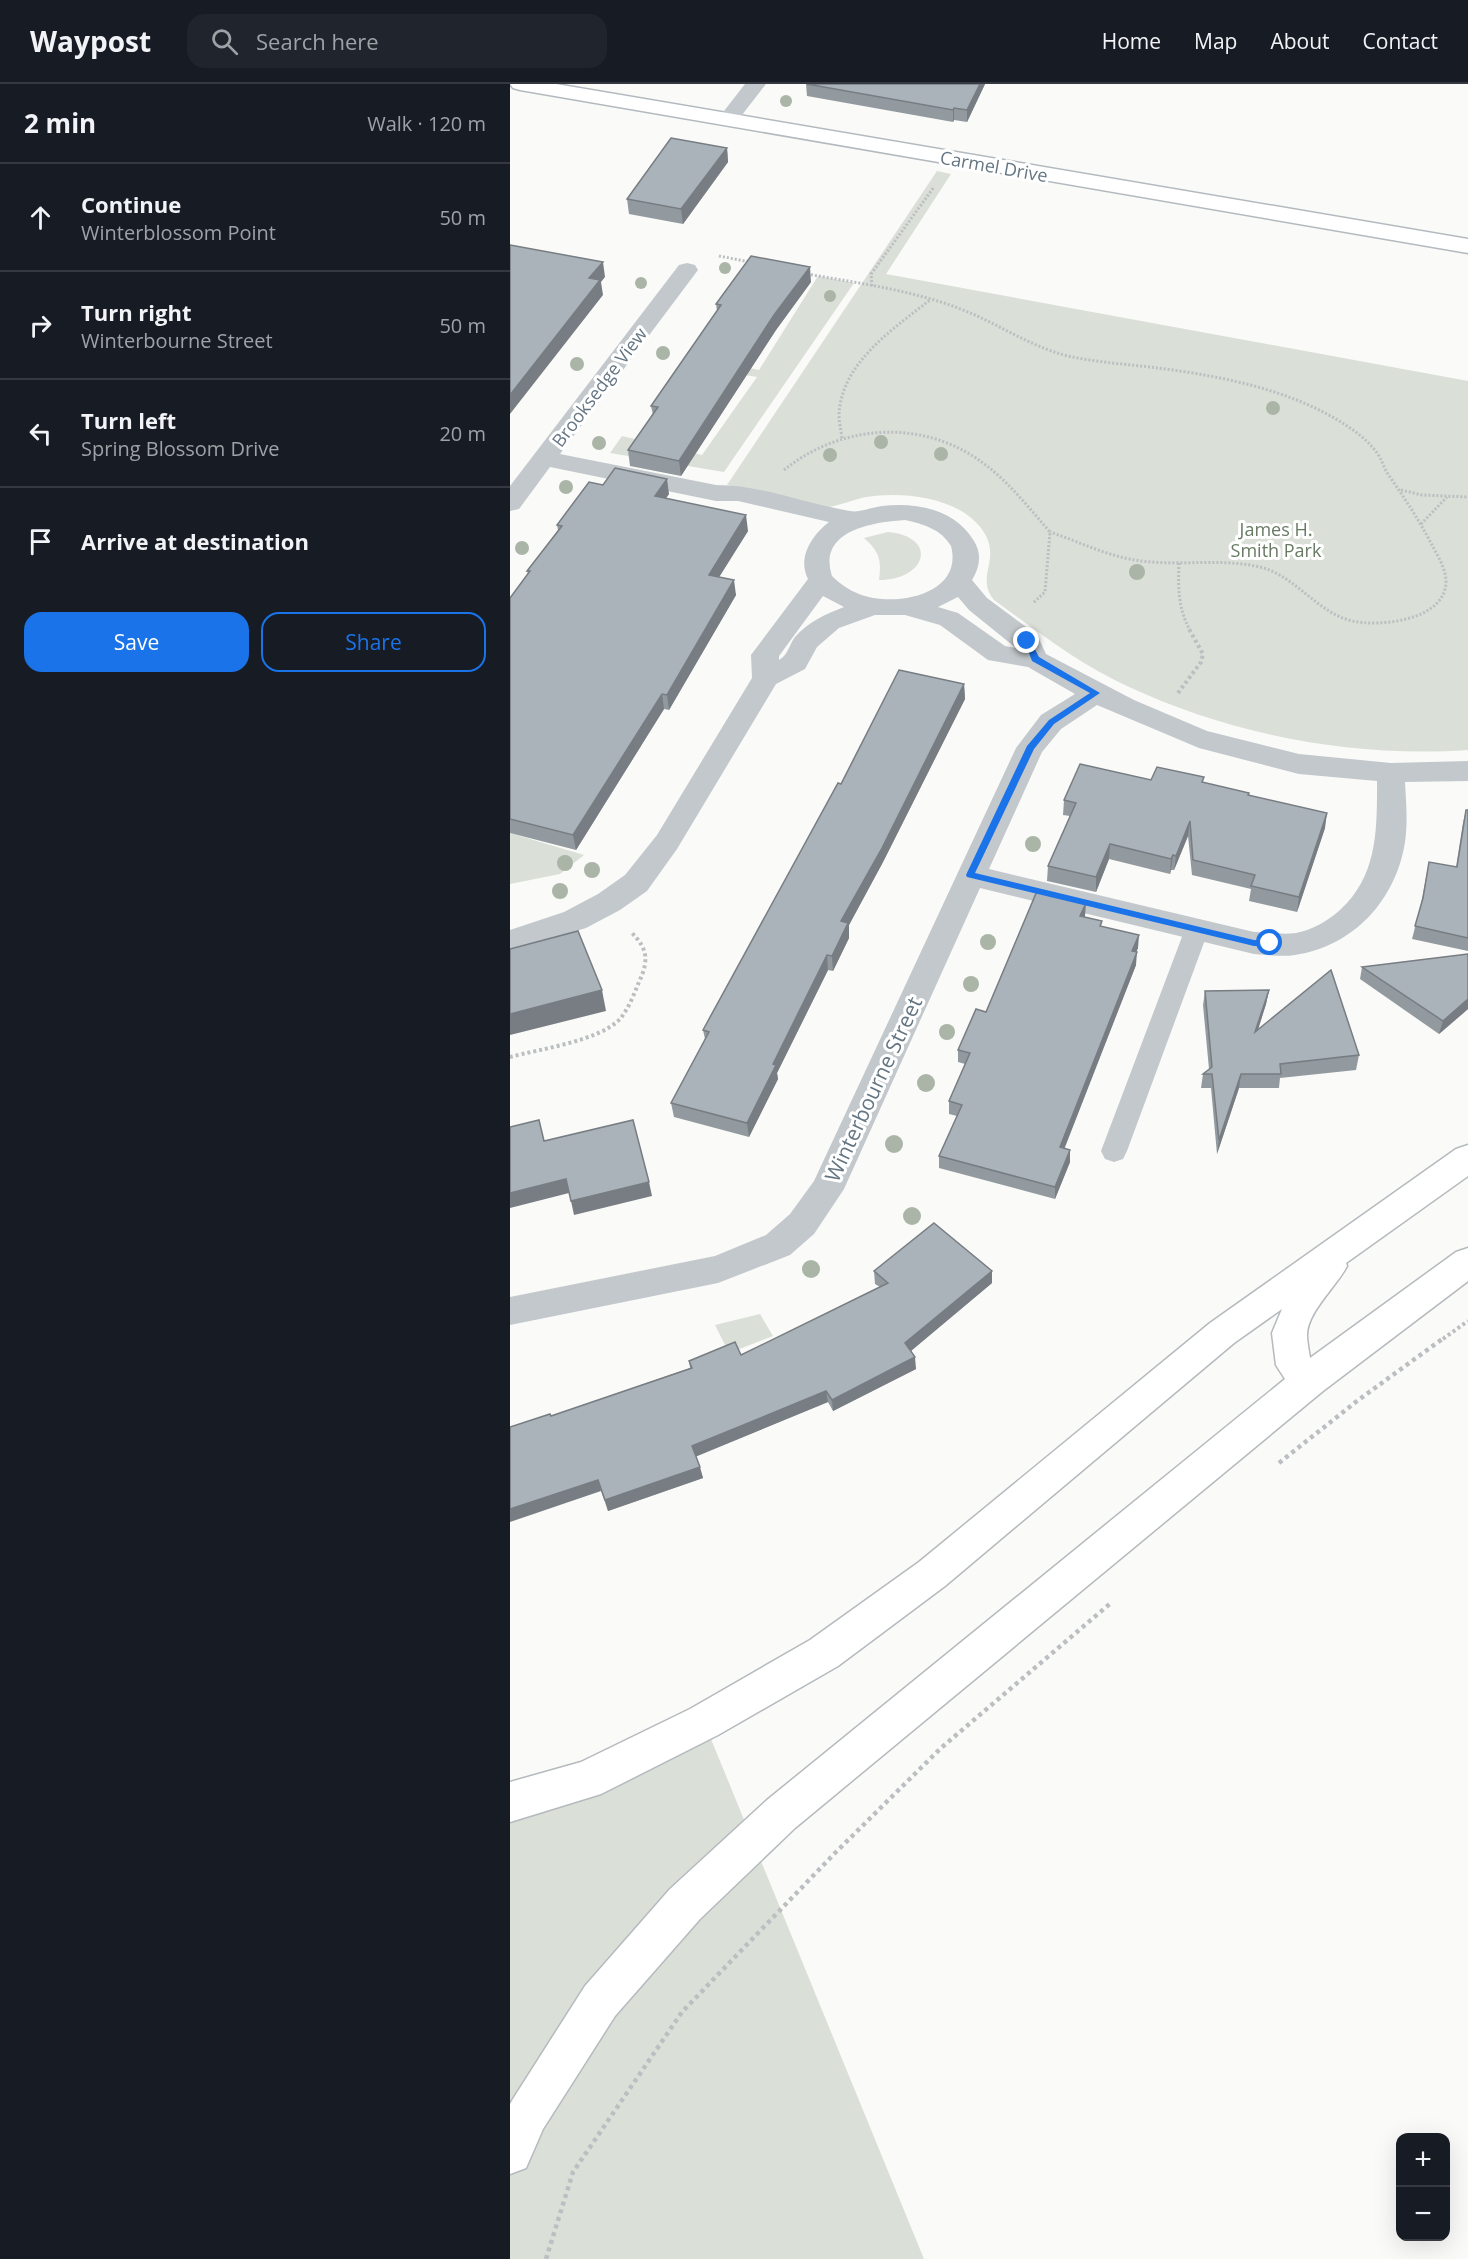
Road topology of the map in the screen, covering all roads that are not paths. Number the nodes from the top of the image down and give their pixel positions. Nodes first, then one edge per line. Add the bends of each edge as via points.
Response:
1 (520, 84) edge
2 (756, 84) edge
3 (728, 120) junction
4 (1468, 246) edge
5 (687, 270) dead end
6 (544, 458) junction
7 (716, 493) junction
8 (510, 503) edge
9 (855, 520) junction
10 (821, 542) junction
11 (821, 580) junction
12 (958, 581) junction
13 (871, 607) junction
14 (906, 608) junction
15 (1035, 659) junction
16 (766, 678) junction
17 (1096, 693) junction
18 (1468, 771) edge
19 (1391, 773) junction
20 (970, 875) junction
21 (1197, 929) junction
22 (510, 941) edge
23 (1114, 1151) dead end
24 (1468, 1158) edge
25 (1349, 1241) junction
26 (1468, 1262) edge
27 (510, 1311) edge
28 (1310, 1380) junction
29 (510, 1802) edge
30 (510, 2152) edge

1 - 3 main road, Carmel Drive
2 - 3 street
3 - 4 main road, Carmel Drive
5 - 6 street, Brooksedge View
6 - 7 street
6 - 8 street, Brooksedge View
7 - 9 street via 738,492
7 - 10 street via 776,517
9 - 10 street via 841,525
9 - 12 street via 871,514 905,512 932,518 957,533 967,549 966,572
10 - 11 street via 816,560
11 - 13 street via 841,597
11 - 16 street via 765,655
12 - 14 street via 937,598
12 - 15 street via 978,604 1027,641
13 - 14 street
13 - 16 street via 830,622 806,642 795,663
14 - 15 street via 949,619 998,654
15 - 17 street
16 - 22 street via 668,842 644,875 575,920
17 - 19 street via 1199,738 1299,764
17 - 20 street, Winterbourne Street via 1052,722 1030,748
18 - 19 street
19 - 21 street via 1390,842 1384,868 1373,893 1356,914 1325,936 1294,944 1254,943
20 - 21 street
20 - 27 street, Winterbourne Street via 827,1189 802,1224 778,1245 718,1269
21 - 23 lane
24 - 25 main road
25 - 28 main road via 1304,1299 1289,1333 1294,1365
25 - 29 main road via 1222,1333 942,1566 824,1653 704,1722 587,1780
26 - 28 main road
28 - 30 main road via 782,1814 685,1904 600,2001 528,2114

